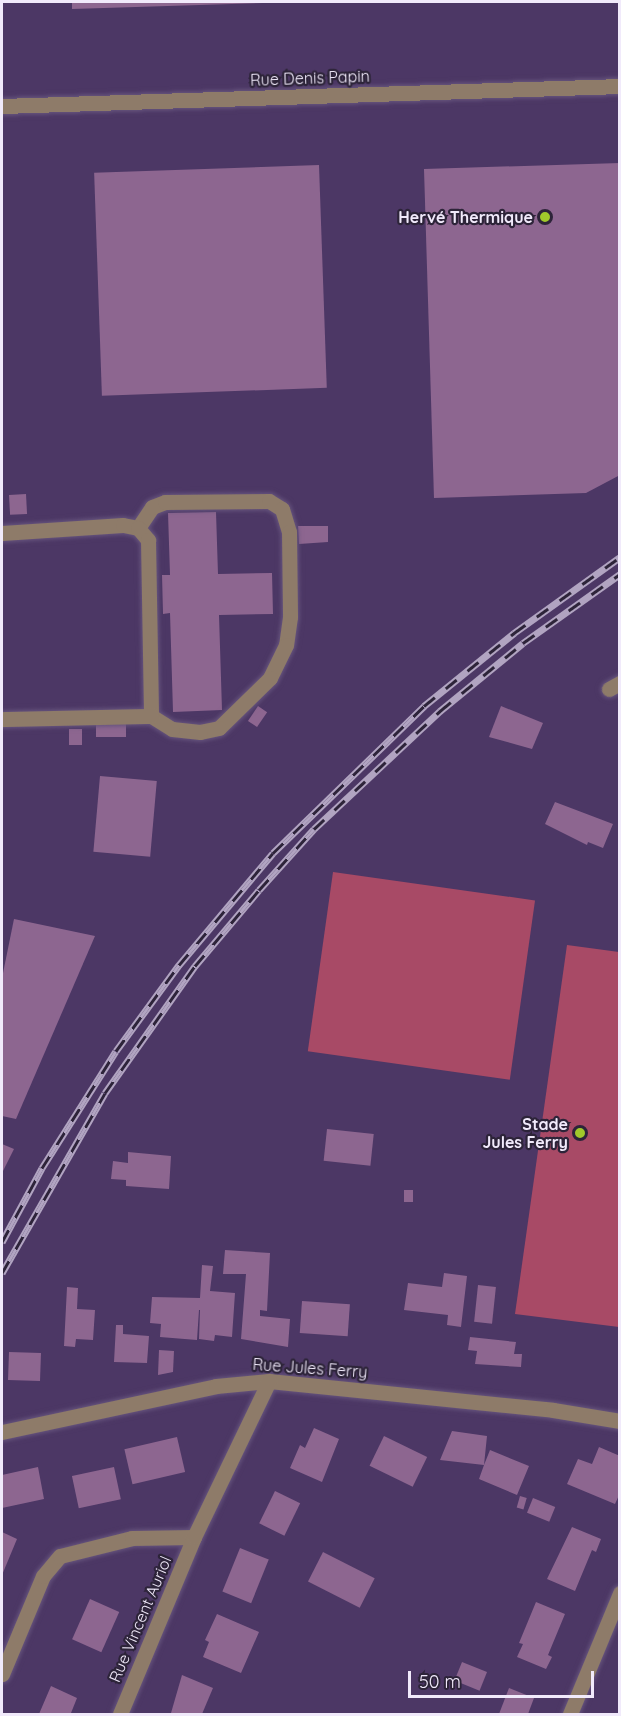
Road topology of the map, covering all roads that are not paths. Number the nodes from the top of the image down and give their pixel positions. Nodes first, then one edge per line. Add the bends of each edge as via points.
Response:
1 (620, 87) edge
2 (2, 106) edge
3 (138, 528) junction
4 (2, 533) edge
5 (151, 716) junction
6 (2, 719) edge
7 (269, 1381) junction
8 (620, 1420) edge
9 (2, 1432) edge
10 (194, 1537) junction
11 (620, 1593) edge
12 (2, 1674) edge
13 (120, 1714) edge
14 (570, 1714) edge

1 - 2 street, Rue Denis Papin
3 - 4 street via 123,525
3 - 5 street via 148,540 150,552
3 - 5 street via 152,507 165,502 268,501 282,509 289,532 290,616 286,645 270,678 219,728 200,732 172,729
5 - 6 street
7 - 8 street, Rue Jules Ferry
7 - 9 street, Rue Jules Ferry via 216,1386
7 - 10 street, Rue Vincent Auriol
10 - 12 street, Rue Vincent Auriol via 140,1537 60,1556 43,1576
10 - 13 street, Rue Vincent Auriol
11 - 14 street

